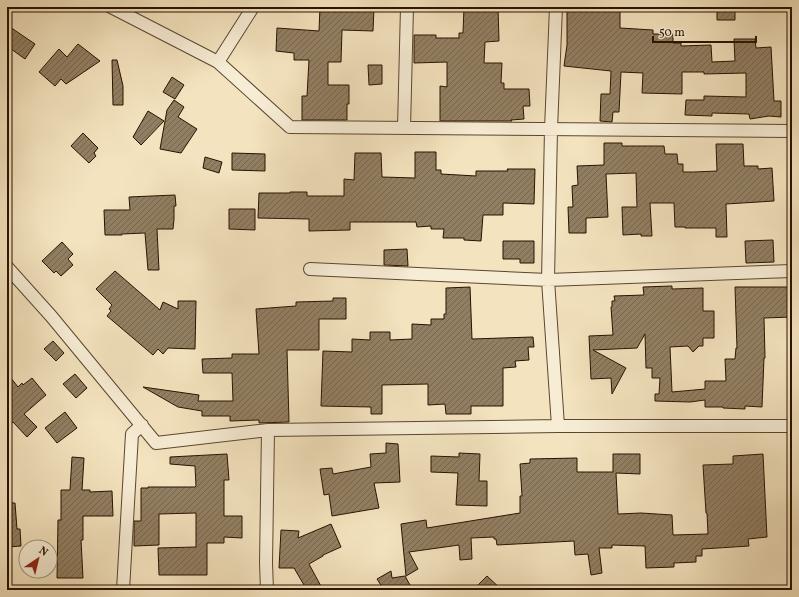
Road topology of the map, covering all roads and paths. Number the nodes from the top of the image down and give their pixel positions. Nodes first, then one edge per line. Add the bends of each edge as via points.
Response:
1 (111, 7) edge
2 (253, 7) edge
3 (407, 7) edge
4 (556, 7) edge
5 (218, 62) junction
6 (404, 128) junction
7 (552, 129) junction
8 (792, 131) edge
9 (7, 267) edge
10 (310, 269) dead end
11 (792, 271) edge
12 (548, 280) junction
13 (142, 425) junction
14 (558, 426) junction
15 (792, 426) edge
16 (268, 430) junction
17 (123, 590) edge
18 (267, 590) edge

1 - 5 street
2 - 5 street
3 - 6 street
4 - 7 street
5 - 6 street via 290,127
6 - 7 street
7 - 8 street
7 - 12 street
9 - 13 street
10 - 12 street
11 - 12 street
12 - 14 street
13 - 16 street via 156,443
13 - 17 street via 132,434
14 - 15 street
14 - 16 street
16 - 18 street

